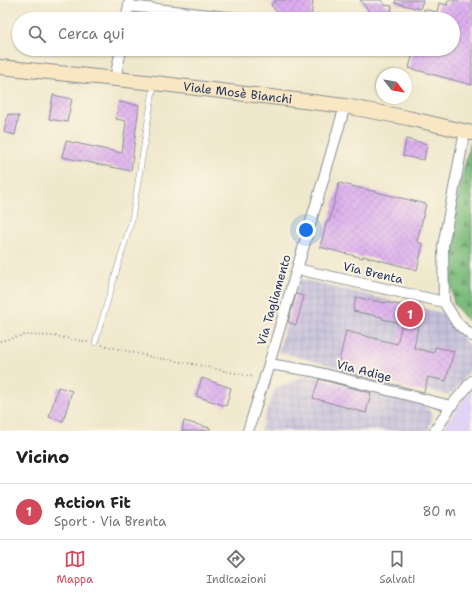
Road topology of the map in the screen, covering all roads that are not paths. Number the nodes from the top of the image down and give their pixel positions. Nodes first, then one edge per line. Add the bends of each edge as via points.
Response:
1 (129, 3) edge
2 (194, 12) edge
3 (120, 56) edge
4 (0, 67) edge
5 (115, 79) junction
6 (154, 83) junction
7 (345, 106) junction
8 (468, 132) edge
9 (296, 269) junction
10 (444, 302) junction
11 (472, 336) edge
12 (95, 343) road end
13 (269, 364) junction
14 (472, 381) edge
15 (450, 406) junction
16 (248, 431) edge
17 (435, 431) edge

1 - 2 street
3 - 5 street
4 - 5 main road, Viale Mosè Bianchi
5 - 6 main road, Viale Mosè Bianchi
6 - 7 main road, Viale Mosè Bianchi
6 - 12 lane via 132,219
7 - 8 main road, Viale Mosè Bianchi
7 - 9 street, Via Tagliamento
8 - 10 street via 443,246
9 - 10 street, Via Brenta
9 - 13 street, Via Tagliamento
10 - 11 street via 458,323
13 - 15 street, Via Adige via 312,371
13 - 16 street, Via Tagliamento
14 - 15 street
15 - 17 street

